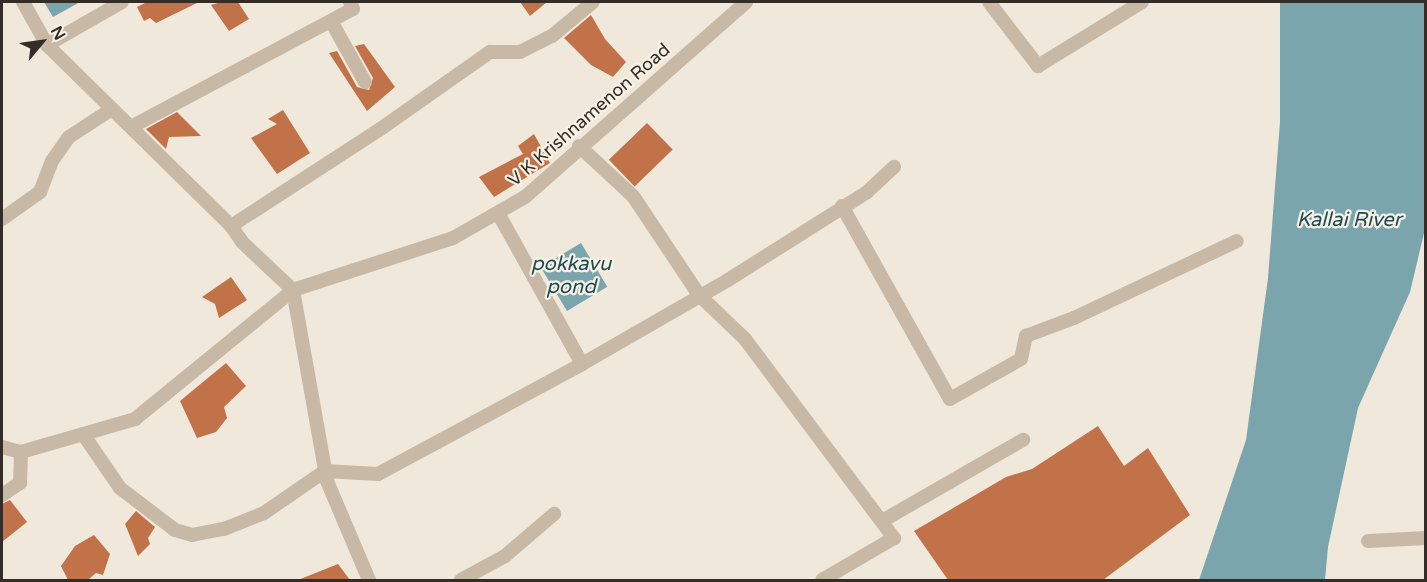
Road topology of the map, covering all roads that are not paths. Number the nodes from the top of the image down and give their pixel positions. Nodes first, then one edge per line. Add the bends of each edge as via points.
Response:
1 (22, 2) edge
2 (122, 2) edge
3 (350, 2) edge
4 (592, 2) edge
5 (746, 2) edge
6 (989, 2) edge
7 (1142, 2) edge
8 (331, 21) junction
9 (46, 45) junction
10 (365, 82) dead end
11 (112, 109) junction
12 (131, 127) junction
13 (579, 147) junction
14 (894, 167) dead end
15 (842, 206) junction
16 (498, 213) junction
17 (2, 219) edge
18 (231, 226) junction
19 (1237, 241) dead end
20 (293, 290) junction
21 (699, 295) junction
22 (582, 364) junction
23 (83, 434) junction
24 (1023, 440) dead end
25 (2, 447) edge
26 (21, 452) junction
27 (325, 471) junction
28 (2, 495) edge
29 (555, 514) dead end
30 (882, 521) junction
31 (1425, 538) edge
32 (1368, 541) dead end
33 (369, 580) edge
34 (461, 580) edge
35 (822, 580) edge

1 - 9 street
2 - 9 street
3 - 8 street via 353,9
4 - 18 street via 552,36 520,52 490,52
5 - 13 street, V K Krishnamenon Road
6 - 7 street via 1038,66
8 - 10 street
8 - 12 street
9 - 11 street
11 - 12 street
11 - 17 street via 69,138 52,161 40,192
12 - 18 street
13 - 16 street, V K Krishnamenon Road via 525,197
13 - 21 street via 633,196
14 - 15 street via 867,192
15 - 19 street via 950,399 1022,359 1026,336 1074,318
15 - 21 street
16 - 20 street, V K Krishnamenon Road via 453,238
16 - 22 street
18 - 20 street via 242,242
20 - 23 street, V K Krishnamenon Road via 135,419
20 - 27 street
21 - 22 street
21 - 30 street via 745,339
22 - 27 street via 378,474
23 - 26 street, V K Krishnamenon Road
23 - 27 street via 120,488 176,530 192,535 224,529 264,513
24 - 30 street
25 - 26 street
26 - 28 street via 21,483
27 - 33 street
29 - 34 street via 505,556
30 - 35 street via 894,538
31 - 32 street

